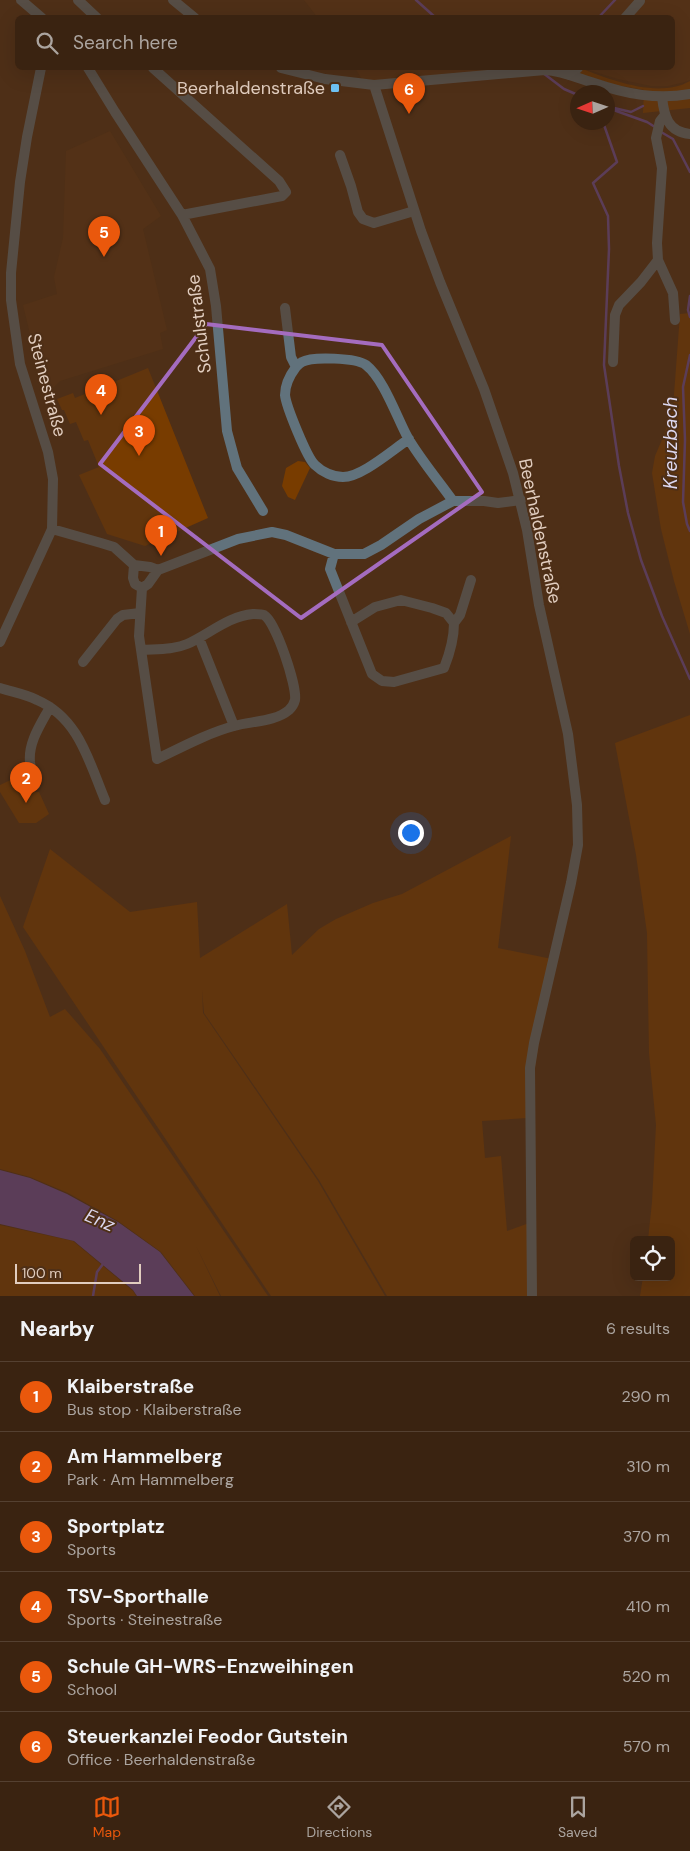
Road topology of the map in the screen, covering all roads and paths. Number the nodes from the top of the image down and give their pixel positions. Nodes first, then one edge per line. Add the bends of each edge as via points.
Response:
1 (21, 0) edge
2 (78, 0) edge
3 (173, 0) edge
4 (640, 1) edge
5 (38, 15) edge
6 (94, 15) edge
7 (191, 15) edge
8 (628, 15) edge
9 (41, 70) edge
10 (89, 70) edge
11 (155, 70) edge
12 (289, 70) edge
13 (574, 71) edge
14 (374, 85) junction
15 (690, 94) edge
16 (662, 97) junction
17 (662, 119) junction
18 (690, 134) edge
19 (340, 155) dead end
20 (414, 211) junction
21 (182, 215) junction
22 (658, 260) junction
23 (285, 308) dead end
24 (675, 320) dead end
25 (613, 362) dead end
26 (296, 367) junction
27 (408, 439) junction
28 (520, 500) junction
29 (453, 501) junction
30 (263, 512) dead end
31 (52, 529) junction
32 (334, 554) junction
33 (134, 565) junction
34 (158, 570) junction
35 (471, 580) dead end
36 (142, 588) junction
37 (140, 612) junction
38 (351, 622) junction
39 (454, 623) junction
40 (199, 638) junction
41 (0, 642) edge
42 (142, 650) junction
43 (83, 662) dead end
44 (0, 688) edge
45 (50, 707) junction
46 (234, 726) junction
47 (35, 785) dead end
48 (105, 800) dead end
49 (532, 1296) edge

1 - 5 street
2 - 6 street
3 - 7 street
4 - 8 street
9 - 31 street, Steinestraße via 20,182 11,300 20,364 48,452 53,479
10 - 21 street, Schulstraße
11 - 21 street via 279,181 286,192 282,196
12 - 14 street via 325,79
13 - 14 street via 530,70
13 - 16 street via 626,93
14 - 20 street, Beerhaldenstraße
15 - 16 street
16 - 17 street
17 - 18 street via 679,132
17 - 22 street via 656,138 662,168
19 - 20 street via 363,219 374,223
20 - 28 street, Beerhaldenstraße via 484,389
21 - 30 street, Schulstraße via 210,269 214,285 227,432 236,468
22 - 24 street via 673,293
22 - 25 street via 619,305
23 - 26 street via 291,357
26 - 27 street via 311,359 347,359 368,366
26 - 27 street via 290,374 285,395 315,466 328,474 352,475
27 - 29 street
28 - 29 street via 498,504
28 - 49 street, Beerhaldenstraße via 539,605 562,703 578,820 576,859 530,1068
29 - 32 street via 364,554
31 - 33 street via 114,548
31 - 41 street, Steinestraße
32 - 34 street via 272,532 238,539
32 - 38 street via 330,569
33 - 34 street
33 - 36 street via 135,584
34 - 36 street
35 - 39 street via 460,615
36 - 37 street
37 - 42 street
37 - 43 street via 117,619
38 - 39 street via 375,607 400,600 446,613
38 - 39 street via 372,674 394,682 444,668 451,651
40 - 42 street via 174,648
40 - 46 street
40 - 46 street via 230,621 252,614 264,615 276,634 292,675 295,700 292,707 270,718
42 - 46 street via 157,759
44 - 45 street
45 - 47 street via 31,750
45 - 48 street via 75,730

